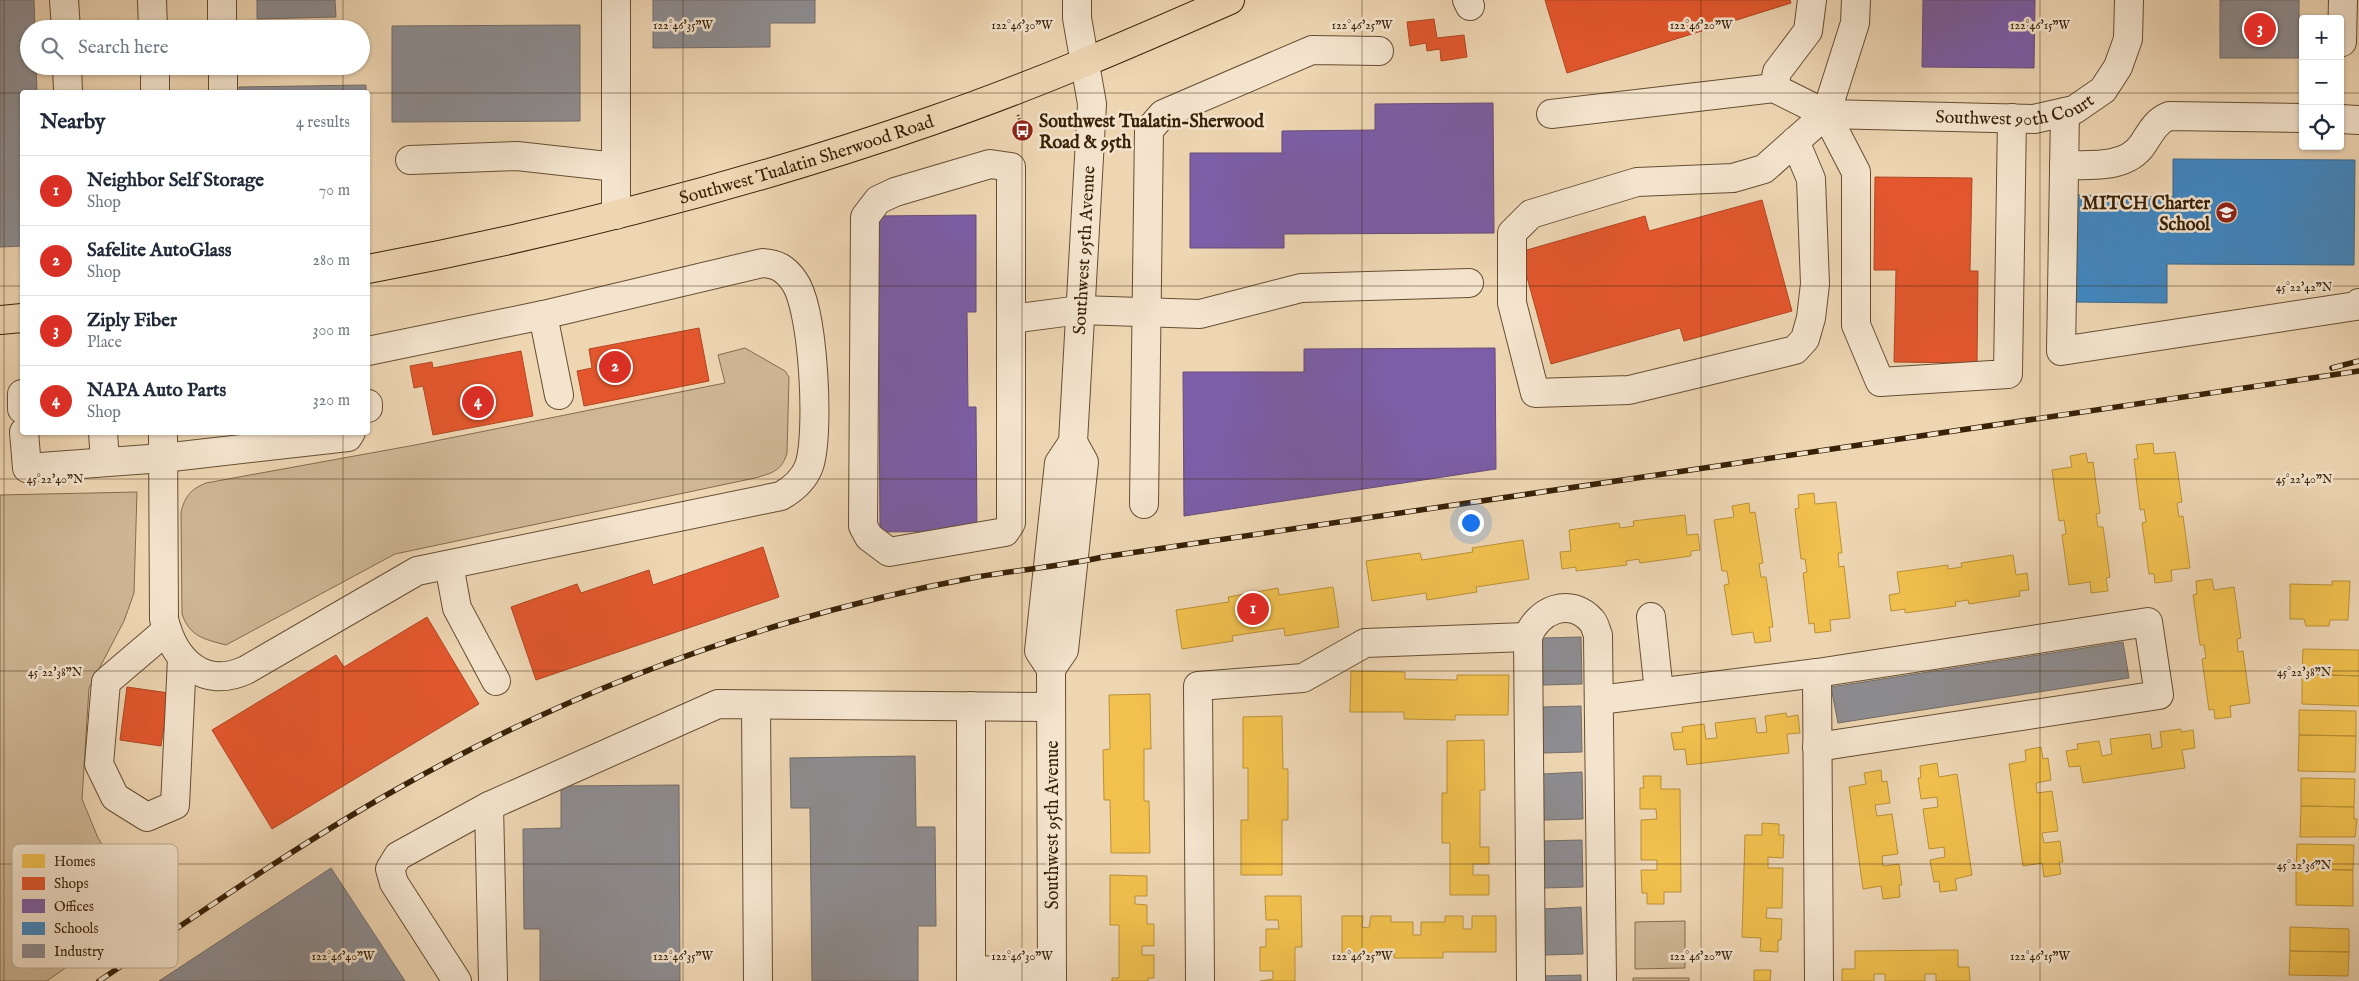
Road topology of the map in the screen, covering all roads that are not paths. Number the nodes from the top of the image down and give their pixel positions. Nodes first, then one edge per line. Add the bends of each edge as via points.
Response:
1 (64, 0) edge
2 (152, 0) edge
3 (222, 0) edge
4 (616, 0) edge
5 (1076, 0) edge
6 (1230, 0) edge
7 (1812, 0) edge
8 (1856, 0) edge
9 (2128, 0) edge
10 (2343, 0) edge
11 (2343, 15) edge
12 (65, 20) edge
13 (153, 20) edge
14 (222, 20) edge
15 (1379, 52) dead end
16 (1086, 62) junction
17 (67, 75) edge
18 (155, 75) edge
19 (222, 75) edge
20 (1774, 88) junction
21 (68, 90) edge
22 (156, 90) edge
23 (223, 90) edge
24 (2065, 112) junction
25 (1551, 114) dead end
26 (1826, 114) junction
27 (2012, 118) junction
28 (2299, 118) edge
29 (2344, 119) edge
30 (2359, 120) edge
31 (1795, 141) junction
32 (410, 160) dead end
33 (2064, 164) junction
34 (616, 167) junction
35 (616, 215) junction
36 (370, 269) edge
37 (1469, 283) dead end
38 (2359, 303) edge
39 (1080, 310) junction
40 (1148, 312) junction
41 (543, 315) junction
42 (20, 318) edge
43 (1012, 319) junction
44 (0, 320) edge
45 (370, 351) edge
46 (559, 395) dead end
47 (24, 435) edge
48 (103, 435) edge
49 (349, 435) edge
50 (230, 441) edge
51 (163, 445) edge
52 (106, 462) junction
53 (1144, 504) dead end
54 (449, 565) junction
55 (1651, 618) dead end
56 (167, 630) junction
57 (1528, 637) junction
58 (182, 659) junction
59 (1817, 673) junction
60 (496, 681) dead end
61 (1660, 692) junction
62 (1599, 700) junction
63 (756, 705) junction
64 (971, 706) junction
65 (1051, 707) junction
66 (1817, 747) junction
67 (490, 806) junction
68 (971, 976) edge
69 (1052, 977) edge
70 (457, 981) edge
71 (493, 981) edge
72 (758, 981) edge
73 (1200, 981) edge
74 (1531, 981) edge
75 (1602, 981) edge
76 (1819, 981) edge

1 - 12 street
2 - 13 street
3 - 14 street
4 - 34 street
5 - 16 street, Southwest 95th Avenue
6 - 16 highway, Southwest Tualatin Sherwood Road
7 - 20 street via 1808,31 1777,72
8 - 26 street via 1855,23
9 - 24 street, Southwest 90th Court via 2128,39 2118,67 2103,90 2074,110
10 - 11 street
15 - 40 street via 1312,50 1163,114 1149,130
16 - 35 highway, Southwest Tualatin Sherwood Road via 886,136 718,188
16 - 39 street, Southwest 95th Avenue via 1092,104
17 - 21 street
18 - 22 street
19 - 23 street
20 - 25 street
20 - 26 street
24 - 27 street, Southwest 90th Court via 2034,119
24 - 33 street
26 - 27 street, Southwest 90th Court
26 - 27 street via 1856,172 1856,325 1880,382 2008,374
26 - 31 street
28 - 33 street via 2169,116 2160,119 2142,146 2121,161
29 - 30 street
31 - 31 street via 1764,169 1732,178 1637,182 1531,214 1512,233 1512,303 1535,393 1629,390 1795,350 1805,339 1815,284 1811,179
32 - 34 street via 517,156
33 - 38 street via 2061,352
34 - 35 street
35 - 36 highway, Southwest Tualatin Sherwood Road
37 - 40 street via 1301,288 1200,314
39 - 40 street
39 - 43 street
39 - 65 street, Southwest 95th Avenue via 1073,442 1059,463 1039,651 1051,669
40 - 53 street
41 - 45 street
41 - 46 street
41 - 54 street via 762,263 777,264 795,282 803,301 810,338 814,445 809,467 792,489 767,500
42 - 44 highway
43 - 43 street via 1010,523 1005,532 889,552 869,537 863,526 865,217 871,207 895,192 990,164 1011,167
47 - 52 street via 27,468
48 - 52 street
49 - 50 street
50 - 51 street
51 - 52 street
51 - 56 street via 163,606
54 - 58 street via 417,571 233,676 204,674
54 - 60 street via 458,608
55 - 61 street
56 - 58 street
56 - 58 street via 106,682 99,764 115,797 147,816 175,805
57 - 62 street via 1544,613 1560,607 1577,610 1592,621 1598,636
57 - 73 street via 1384,641 1365,644 1303,678 1198,686
57 - 74 street
59 - 61 street
59 - 66 street
59 - 66 street via 2148,622 2159,695
61 - 62 street
62 - 75 street
63 - 64 street
63 - 67 street via 718,704
63 - 72 street
64 - 65 street
64 - 68 street
65 - 69 street, Southwest 95th Avenue
66 - 76 street
67 - 70 street via 398,856 390,868 394,884
67 - 71 street
68 - 69 street

